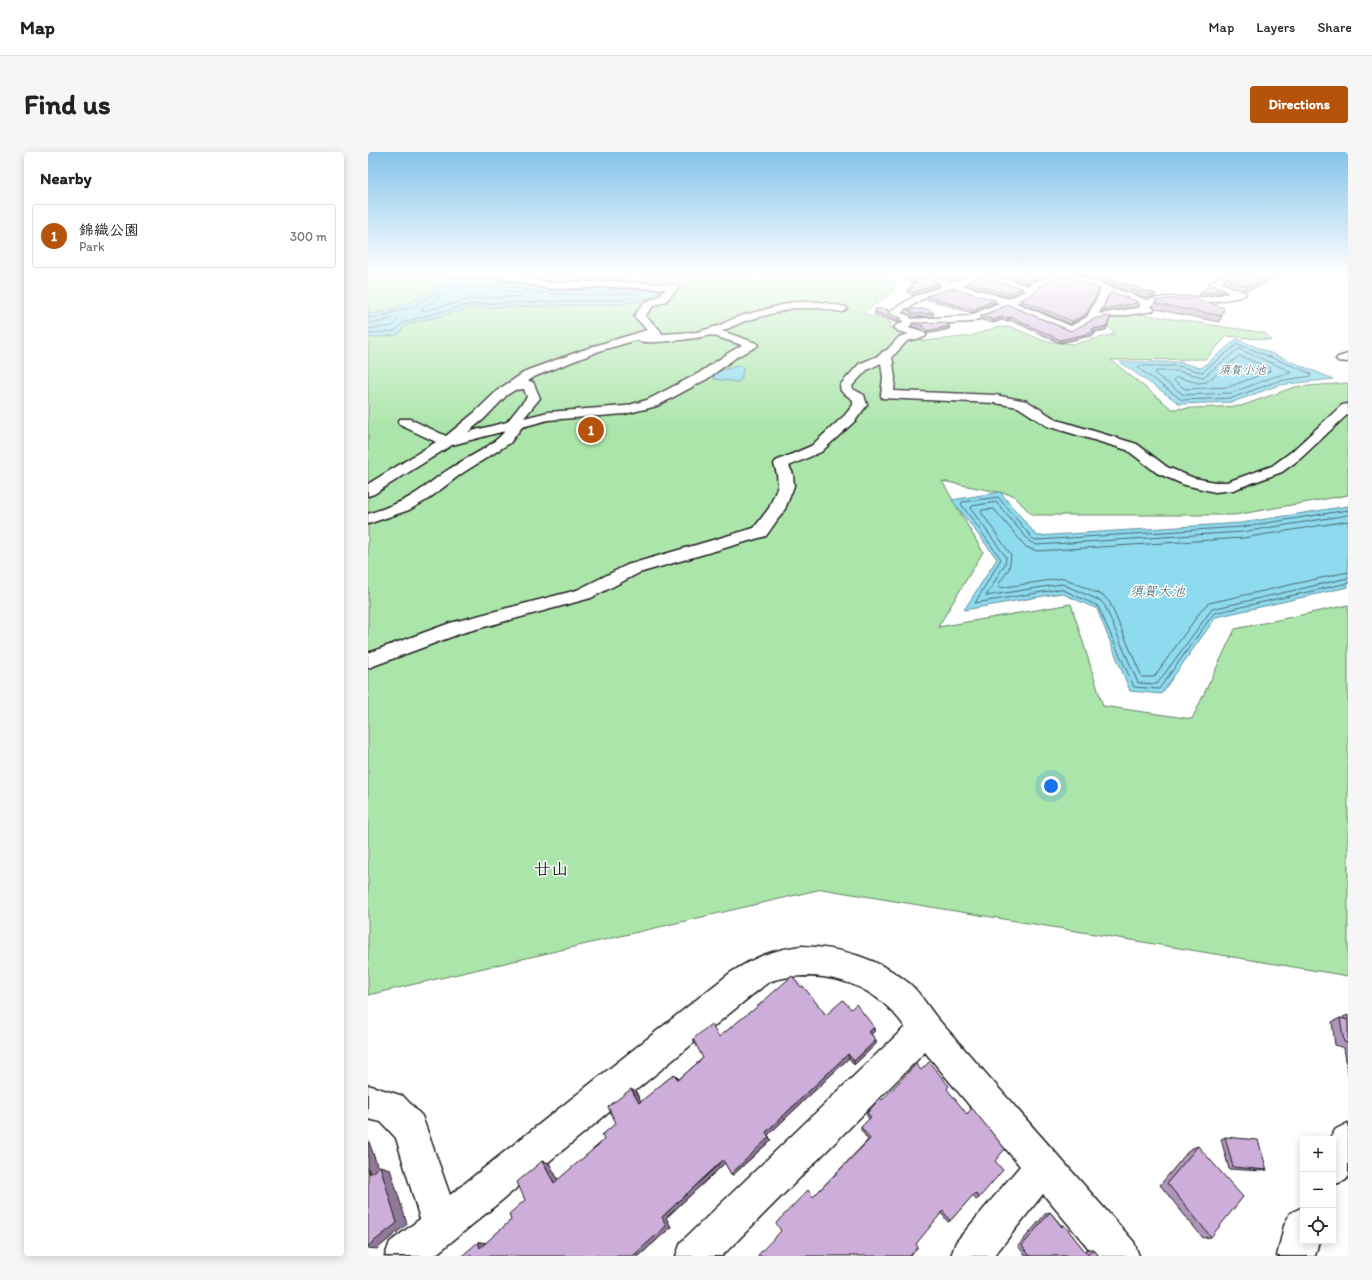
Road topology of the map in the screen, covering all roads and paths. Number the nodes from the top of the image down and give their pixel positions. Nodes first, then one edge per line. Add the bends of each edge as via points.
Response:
1 (910, 324) edge
2 (647, 325) edge
3 (728, 325) edge
4 (904, 325) edge
5 (908, 325) edge
6 (1057, 325) edge
7 (1082, 325) edge
8 (711, 332) junction
9 (656, 335) junction
10 (886, 357) junction
11 (511, 386) junction
12 (1347, 408) edge
13 (405, 422) dead end
14 (515, 424) junction
15 (447, 442) junction
16 (368, 491) edge
17 (368, 519) edge
18 (368, 661) edge
19 (926, 1029) junction
20 (368, 1102) edge
21 (1348, 1141) edge
22 (1336, 1162) edge
23 (1043, 1166) junction
24 (441, 1226) junction
25 (1300, 1239) edge
26 (404, 1256) edge
27 (695, 1256) edge
28 (970, 1256) edge
29 (1120, 1256) edge
30 (1296, 1256) edge

1 - 10 street via 921,335 903,340 886,354
2 - 9 street
3 - 8 street
4 - 5 street via 899,327
6 - 7 street via 1070,330
8 - 9 street via 686,337
8 - 14 street via 752,345 734,354 703,376 641,407 613,412 548,416
9 - 11 street via 598,348 532,373
10 - 12 street via 889,372 887,395 995,399 1022,404 1052,423 1132,447 1162,470 1190,482 1215,487 1228,487 1277,469
10 - 18 street via 864,367 846,386 847,390 859,398 860,404 850,418 816,448 781,464 786,486 777,509 760,532 633,569 584,594 457,628
11 - 14 street via 529,385 534,398
11 - 15 street
13 - 15 street
14 - 15 street
14 - 17 street via 514,431 504,440 421,497
15 - 16 street
19 - 23 street
19 - 24 street via 900,996 857,970 814,960 766,968 709,1008
19 - 27 street
20 - 24 street via 392,1108 410,1128
21 - 22 street
23 - 28 street
23 - 29 street
24 - 26 street
25 - 30 street

